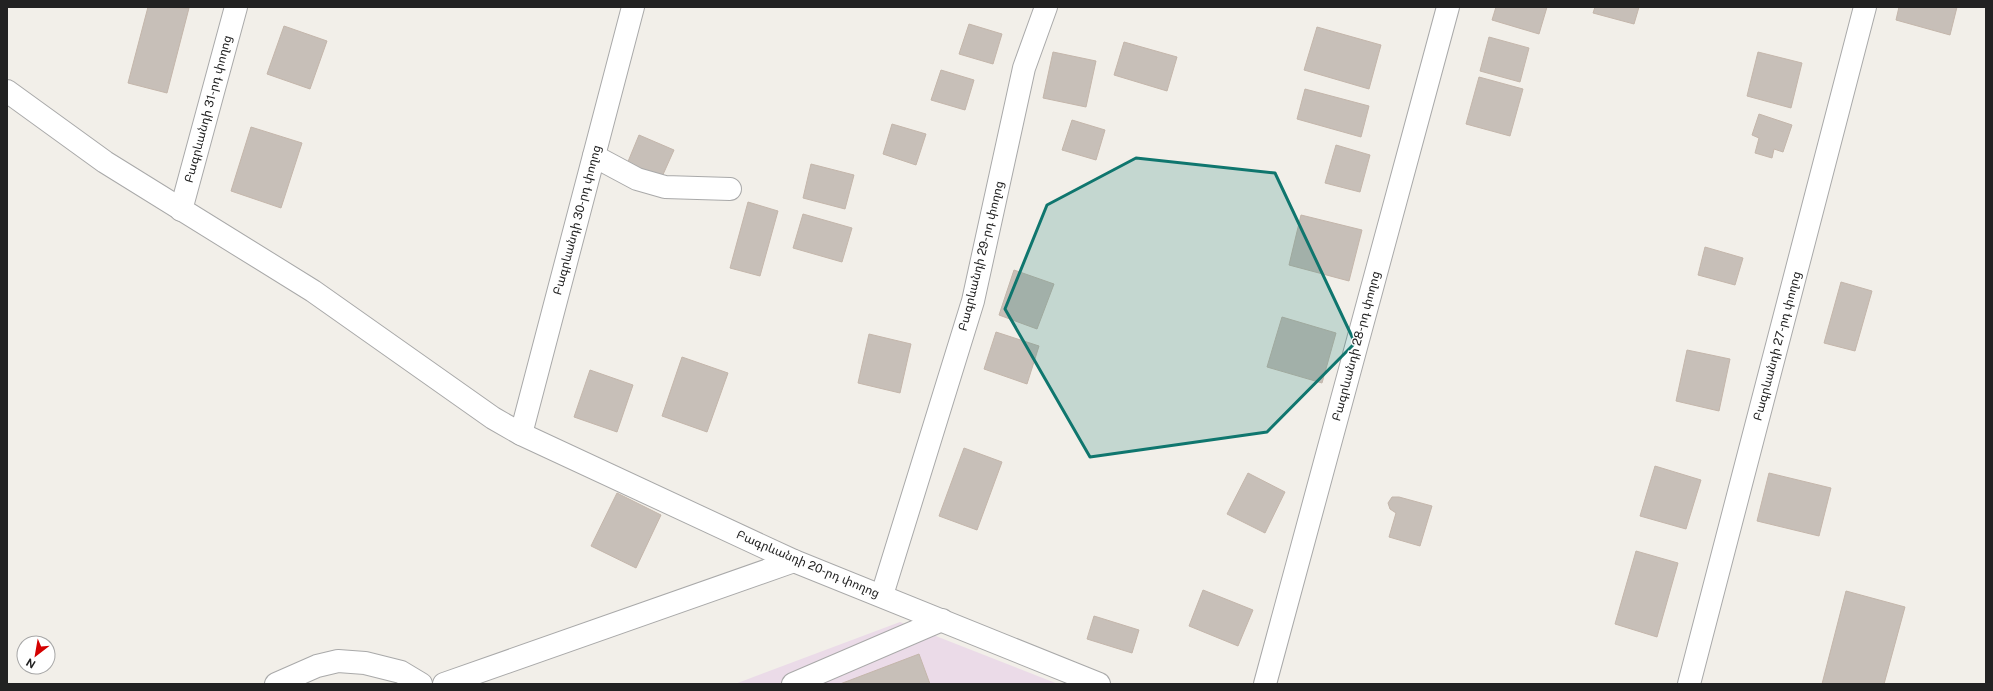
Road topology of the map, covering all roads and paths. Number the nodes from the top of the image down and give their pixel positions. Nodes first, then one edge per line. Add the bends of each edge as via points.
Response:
1 (236, 7) edge
2 (633, 7) edge
3 (1046, 7) edge
4 (1448, 7) edge
5 (1865, 7) edge
6 (7, 91) edge
7 (594, 156) junction
8 (730, 189) dead end
9 (181, 210) junction
10 (521, 434) junction
11 (794, 561) junction
12 (882, 595) junction
13 (942, 620) junction
14 (276, 684) edge
15 (421, 684) edge
16 (444, 684) edge
17 (793, 684) edge
18 (1099, 684) edge
19 (1265, 684) edge
20 (1689, 684) edge

1 - 9 street, Բագրևանդի 31-րդ փողոց
2 - 7 street, Բագրևանդի 30-րդ փողոց
3 - 12 street, Բագրևանդի 29-րդ փողոց via 1024,68 973,301
4 - 19 street, Բագրևանդի 28-րդ փողոց
5 - 20 street, Բագրևանդի 27-րդ փողոց
6 - 9 street, Բագրևանդի 20-րդ փողոց via 105,162
7 - 8 street via 637,179 665,187
7 - 10 street, Բագրևանդի 30-րդ փողոց
9 - 10 street, Բագրևանդի 20-րդ փողոց via 313,292 493,418
10 - 11 street, Բագրևանդի 20-րդ փողոց
11 - 12 street, Բագրևանդի 20-րդ փողոց
11 - 16 street
12 - 13 street, Բագրևանդի 20-րդ փողոց
13 - 17 street
13 - 18 street, Բագրևանդի 20-րդ փողոց
14 - 15 street via 316,666 338,661 365,663 401,672

